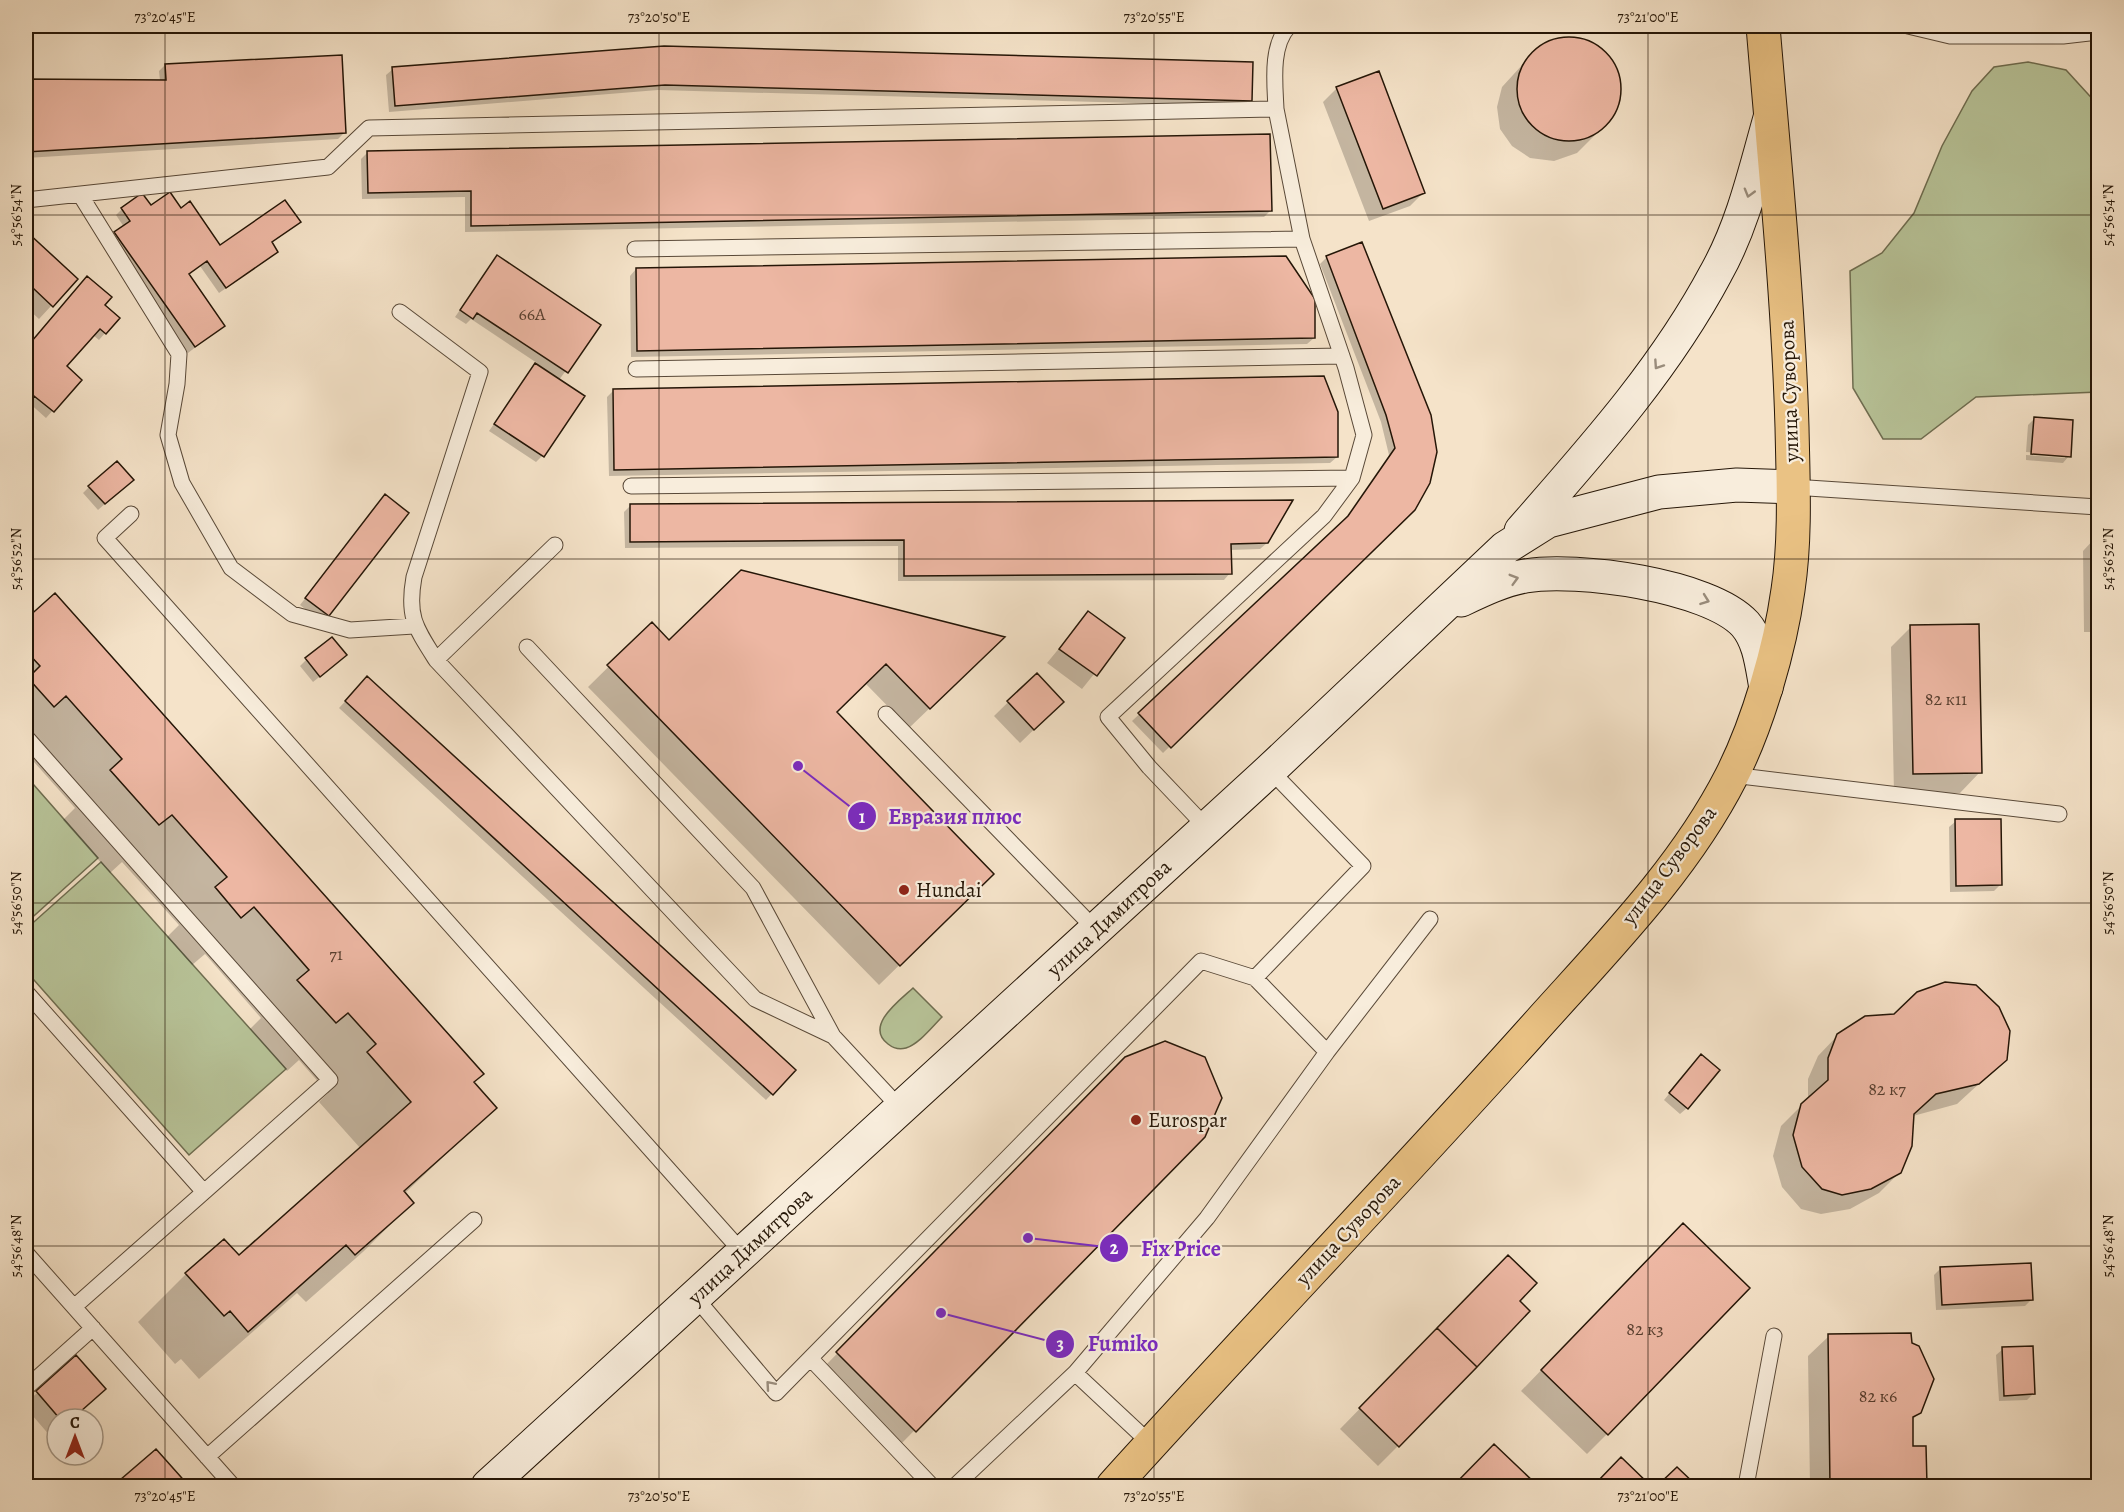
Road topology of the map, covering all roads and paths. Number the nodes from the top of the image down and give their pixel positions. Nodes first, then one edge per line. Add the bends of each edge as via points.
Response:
1 (1289, 26) edge
2 (1763, 26) edge
3 (1908, 26) edge
4 (2098, 32) edge
5 (1276, 109) junction
6 (1771, 117) junction
7 (81, 196) junction
8 (26, 200) edge
9 (1302, 238) junction
10 (635, 249) dead end
11 (400, 312) dead end
12 (1342, 356) junction
13 (636, 369) dead end
14 (1352, 478) junction
15 (631, 486) dead end
16 (1793, 487) junction
17 (2098, 507) edge
18 (131, 514) dead end
19 (555, 545) dead end
20 (1505, 548) junction
21 (1440, 609) junction
22 (414, 626) junction
23 (527, 647) dead end
24 (436, 660) junction
25 (1766, 688) junction
26 (886, 714) dead end
27 (26, 737) edge
28 (1270, 770) junction
29 (1732, 775) junction
30 (2059, 814) dead end
31 (1208, 828) junction
32 (1430, 919) dead end
33 (1096, 930) junction
34 (1255, 978) junction
35 (26, 992) edge
36 (833, 1036) junction
37 (1327, 1052) junction
38 (901, 1109) junction
39 (204, 1192) junction
40 (474, 1220) dead end
41 (26, 1253) edge
42 (742, 1253) junction
43 (695, 1297) junction
44 (74, 1307) junction
45 (93, 1328) junction
46 (1774, 1336) dead end
47 (811, 1359) junction
48 (1075, 1373) junction
49 (26, 1388) edge
50 (1151, 1444) junction
51 (207, 1457) junction
52 (233, 1486) edge
53 (488, 1486) edge
54 (932, 1486) edge
55 (955, 1486) edge
56 (1113, 1486) edge
57 (1746, 1486) edge

1 - 5 lane via 1284,31 1274,68
2 - 6 main road, улица Суворова
3 - 4 lane via 1950,36 2063,36
5 - 7 lane via 369,128 328,167 104,190
5 - 9 lane
6 - 16 main road, улица Суворова via 1790,358
6 -> 20 main road via 1745,208 1711,282 1650,376 1601,439
7 - 8 lane
7 - 22 lane via 179,354 168,435 182,483 231,568 292,614 350,630
9 - 10 lane
9 - 12 lane
11 - 22 lane via 480,372 414,577 410,602
12 - 13 lane
12 - 14 lane via 1364,435
14 - 15 lane
14 - 31 lane via 1324,516 1108,717 1149,767
16 - 17 lane
16 - 20 main road, улица Димитрова via 1737,485 1659,492 1548,521
16 - 25 main road, улица Суворова via 1788,589
18 - 42 lane via 105,538
19 - 24 lane
20 - 21 main road, улица Димитрова
21 -> 25 main road via 1495,584 1526,576 1599,576 1664,587 1712,601 1745,624 1760,650
21 - 28 main road, улица Димитрова
22 - 24 lane
23 - 36 lane via 753,888
24 - 36 lane via 755,999
25 - 29 main road, улица Суворова
26 - 33 lane
27 - 39 lane via 330,1080
28 - 31 main road, улица Димитрова
28 - 34 lane via 1363,866
29 - 30 lane
29 - 50 main road, улица Суворова via 1661,882 1604,950
31 - 33 main road, улица Димитрова
32 - 37 lane
33 - 38 main road, улица Димитрова
34 - 37 lane
34 - 47 lane via 1201,961
35 - 39 lane
36 - 38 lane
37 - 48 lane via 1207,1218
38 - 42 main road, улица Димитрова
39 - 44 lane
40 - 51 lane
41 - 44 lane
42 - 43 main road, улица Димитрова
47 -> 43 lane via 776,1393
43 - 53 main road, улица Димитрова
44 - 45 lane
45 - 49 lane
45 - 51 lane
46 - 57 lane
47 - 54 lane
48 - 50 lane
48 - 55 lane
50 - 56 main road, улица Суворова
51 - 52 lane

